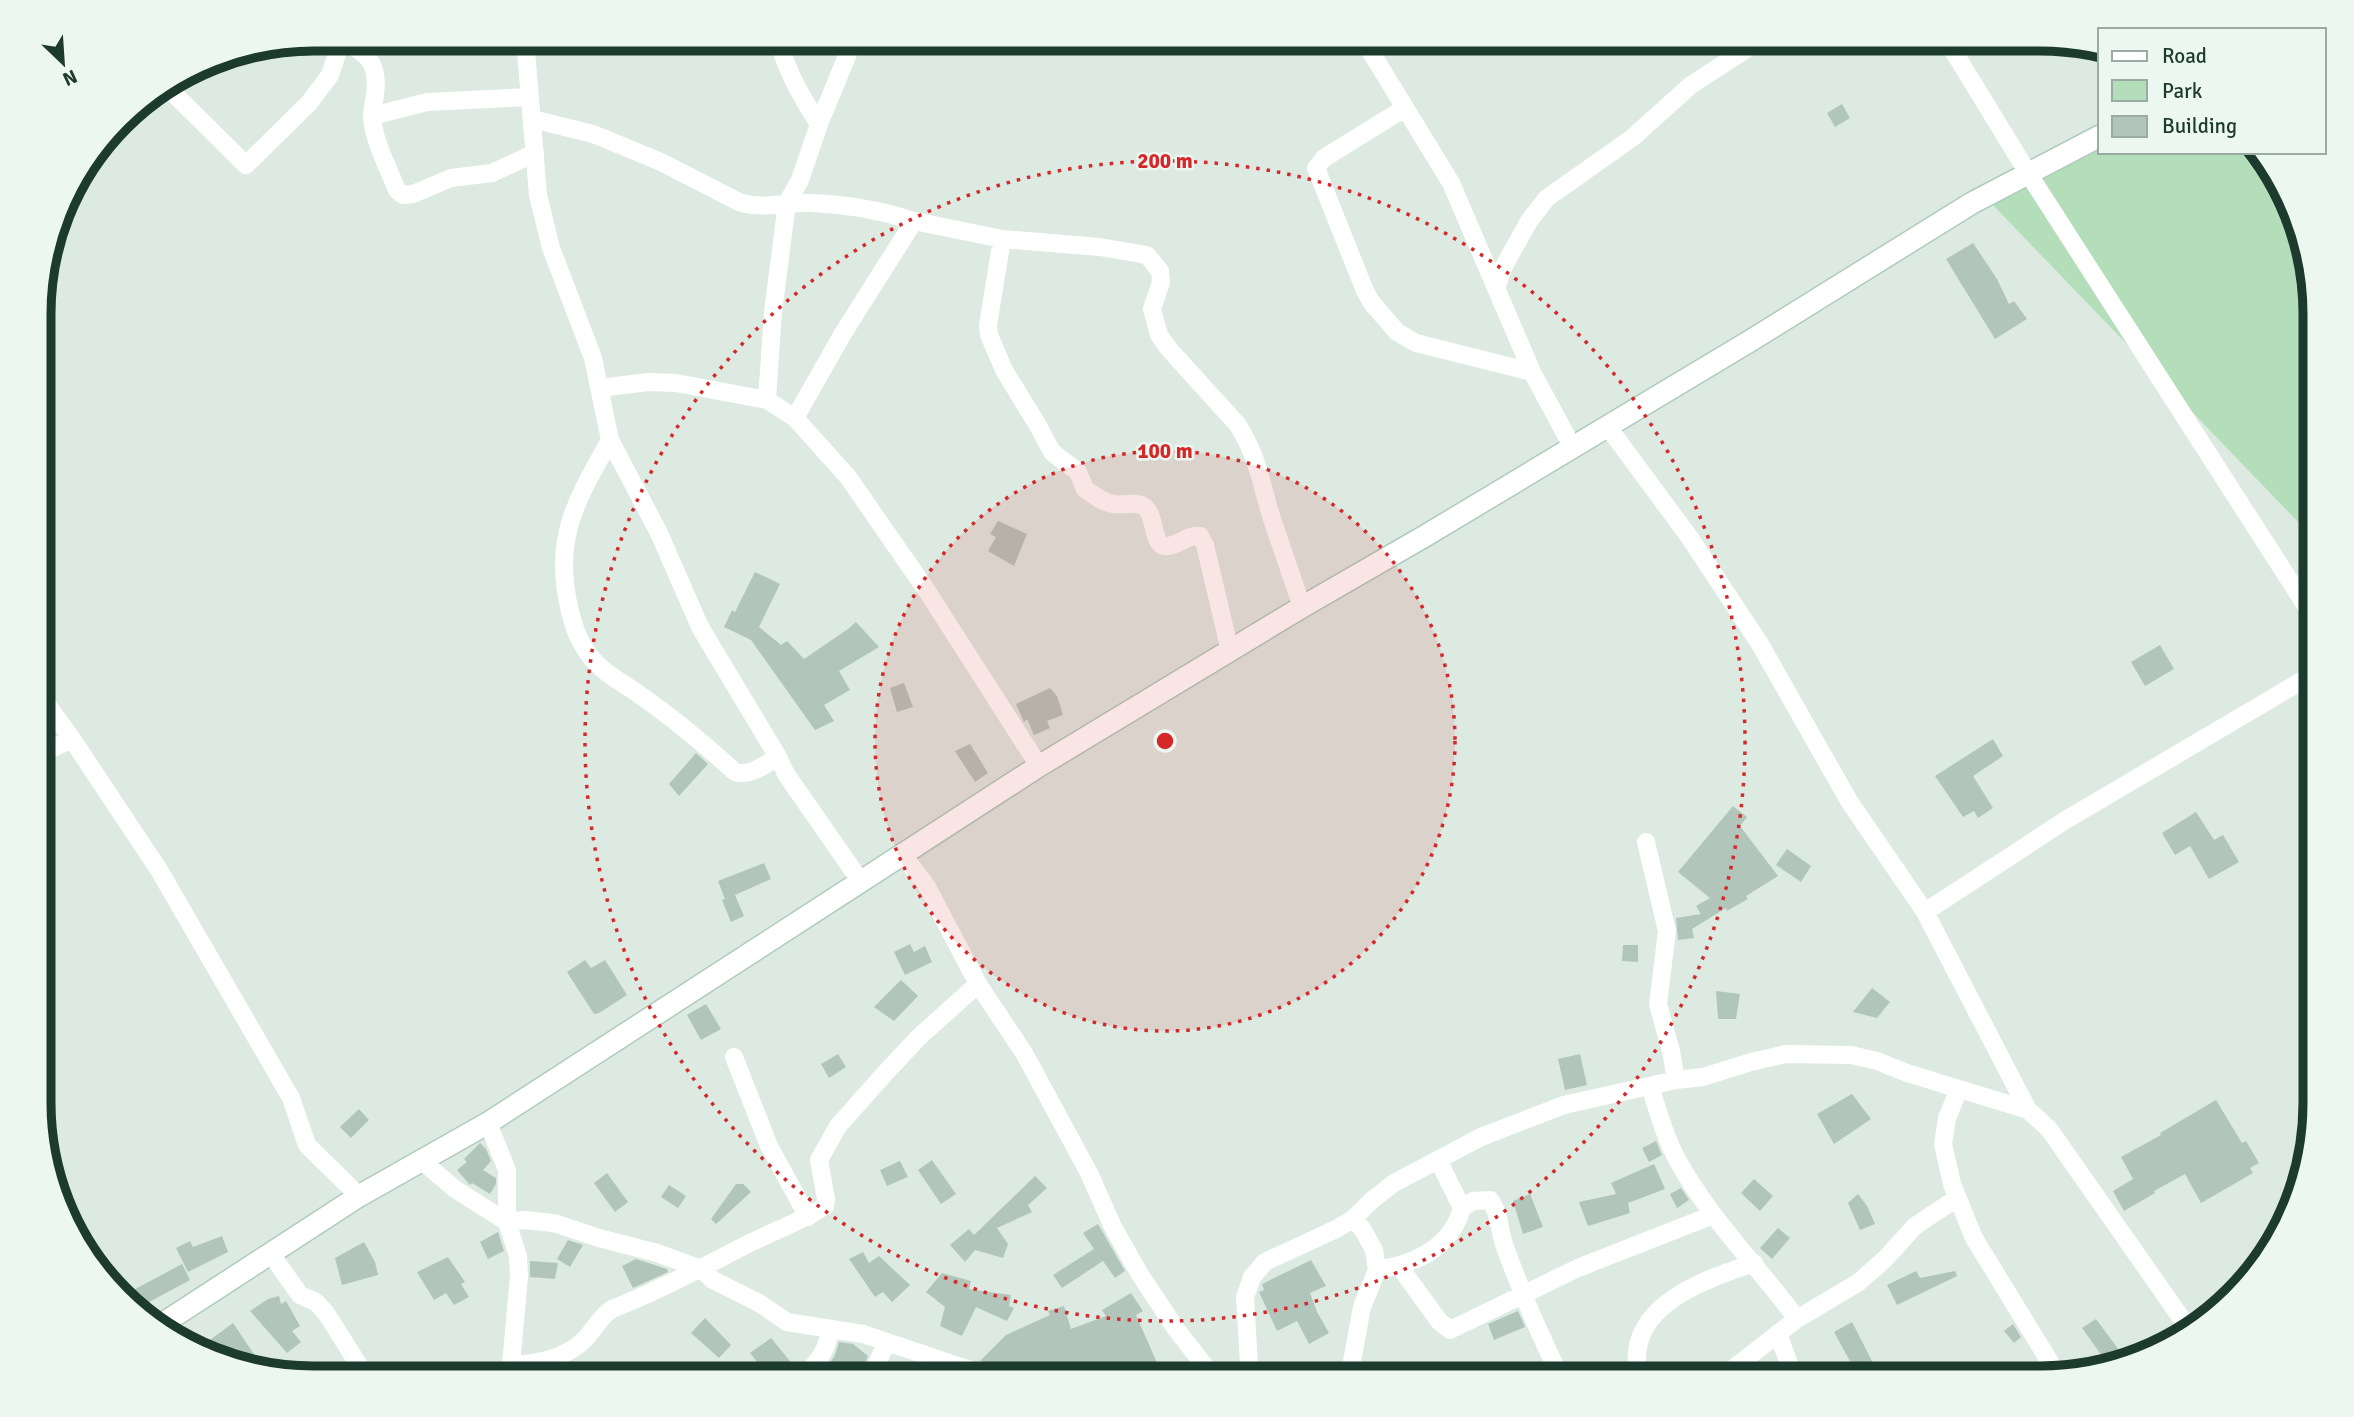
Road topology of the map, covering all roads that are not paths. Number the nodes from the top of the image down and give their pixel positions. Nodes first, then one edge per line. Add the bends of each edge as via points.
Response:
1 (338, 51) edge
2 (362, 51) edge
3 (526, 51) edge
4 (781, 51) edge
5 (849, 51) edge
6 (1371, 51) edge
7 (1742, 51) edge
8 (1954, 51) edge
9 (172, 92) edge
10 (530, 97) junction
11 (1405, 108) junction
12 (372, 116) junction
13 (532, 119) junction
14 (819, 124) junction
15 (2098, 137) edge
16 (534, 153) junction
17 (2028, 173) junction
18 (787, 203) junction
19 (914, 221) junction
20 (1002, 239) junction
21 (1497, 286) junction
22 (1532, 372) junction
23 (600, 388) junction
24 (766, 400) junction
25 (795, 418) junction
26 (1608, 427) junction
27 (610, 440) junction
28 (1573, 447) junction
29 (2303, 601) edge
30 (1302, 607) junction
31 (1230, 651) junction
32 (2303, 680) edge
33 (51, 710) edge
34 (72, 739) junction
35 (51, 749) edge
36 (778, 757) junction
37 (1039, 766) junction
38 (1646, 842) dead end
39 (903, 855) junction
40 (861, 882) junction
41 (1925, 912) junction
42 (978, 984) junction
43 (734, 1057) dead end
44 (1676, 1080) junction
45 (1650, 1086) junction
46 (1959, 1089) junction
47 (2028, 1110) junction
48 (488, 1123) junction
49 (1438, 1160) junction
50 (422, 1161) junction
51 (359, 1196) junction
52 (1957, 1198) junction
53 (1462, 1208) junction
54 (1713, 1215) junction
55 (808, 1217) junction
56 (1353, 1219) junction
57 (506, 1222) junction
58 (271, 1254) junction
59 (1754, 1263) junction
60 (1399, 1266) junction
61 (701, 1269) junction
62 (1377, 1270) junction
63 (1522, 1294) junction
64 (1797, 1320) junction
65 (167, 1321) edge
66 (2184, 1323) edge
67 (828, 1329) junction
68 (1778, 1333) junction
69 (886, 1343) junction
70 (360, 1366) edge
71 (508, 1366) edge
72 (524, 1366) edge
73 (813, 1366) edge
74 (876, 1366) edge
75 (957, 1366) edge
76 (1205, 1366) edge
77 (1249, 1366) edge
78 (1351, 1366) edge
79 (1555, 1366) edge
80 (1638, 1366) edge
81 (1736, 1366) edge
82 (1790, 1366) edge
83 (2052, 1366) edge

1 - 9 street via 330,75 309,103 246,165
2 - 12 street via 377,76
3 - 10 street
4 - 14 street
5 - 14 street
6 - 11 street
7 - 21 street via 1691,85 1632,138 1547,198 1529,221
8 - 17 street
10 - 12 street via 427,102
10 - 13 street
11 - 21 street via 1451,183
11 - 22 street via 1324,158 1316,168 1365,291 1388,323 1416,343
12 - 16 street via 382,153 402,195 451,178 492,173
13 - 16 street
13 - 18 street via 593,134 739,202 765,207
14 - 18 street
15 - 17 street
16 - 23 street via 551,248
17 - 26 street via 1937,223
17 - 29 street
18 - 19 street via 852,207
18 - 24 street
19 - 20 street
19 - 25 street
20 - 30 street via 1100,247 1146,255 1155,262 1161,282 1152,309 1159,335 1245,436 1256,457
20 - 31 street via 988,325 1004,370 1052,452 1078,472 1085,489 1114,505 1144,507 1160,544 1200,536
21 - 22 street
22 - 28 street
23 - 24 street via 676,383
23 - 27 street
24 - 25 street
25 - 37 street via 848,477
26 - 28 street
26 - 41 street via 1760,644 1849,801
27 - 36 street via 659,533 700,626
27 - 36 street via 582,491 566,540 565,590 580,645 597,665 735,772 752,772
28 - 30 street
30 - 31 street
31 - 37 street
32 - 41 street via 2064,821
33 - 34 street
34 - 35 street
34 - 51 street via 159,870 291,1098 307,1145
36 - 40 street
37 - 39 street
38 - 44 street via 1667,931 1658,1004
39 - 40 street
39 - 42 street via 927,887
40 - 48 street
41 - 47 street
42 - 55 street via 920,1036 838,1126 819,1160 825,1206
42 - 76 street via 1024,1053 1139,1273
43 - 55 street via 769,1146
44 - 45 street
44 - 46 street via 1786,1055 1821,1053 1877,1061
45 - 49 street via 1564,1105 1481,1137
45 - 54 street via 1678,1162
46 - 47 street
46 - 52 street via 1943,1144
47 - 66 street via 2049,1129
48 - 50 street
48 - 57 street via 507,1170
49 - 53 street
49 - 56 street via 1394,1183
50 - 51 street
50 - 57 street
51 - 58 street
52 - 64 street via 1914,1226 1859,1282
52 - 83 street via 1974,1238
53 - 60 street via 1457,1226 1445,1240
53 - 63 street via 1485,1199 1493,1203
54 - 59 street
54 - 63 street
55 - 61 street
56 - 62 street via 1374,1250
56 - 77 street via 1265,1262 1252,1277 1245,1297
57 - 61 street via 554,1223
57 - 71 street via 518,1256 519,1276
58 - 65 street
58 - 70 street via 300,1296 326,1313
59 - 64 street
59 - 80 street via 1715,1276 1661,1307 1643,1330
60 - 62 street
60 - 63 street via 1450,1330
61 - 67 street via 787,1322
61 - 72 street via 612,1309 602,1315 584,1341
62 - 78 street via 1362,1307
63 - 79 street
64 - 68 street
67 - 69 street
67 - 73 street via 824,1352
68 - 81 street
68 - 82 street
69 - 74 street
69 - 75 street

